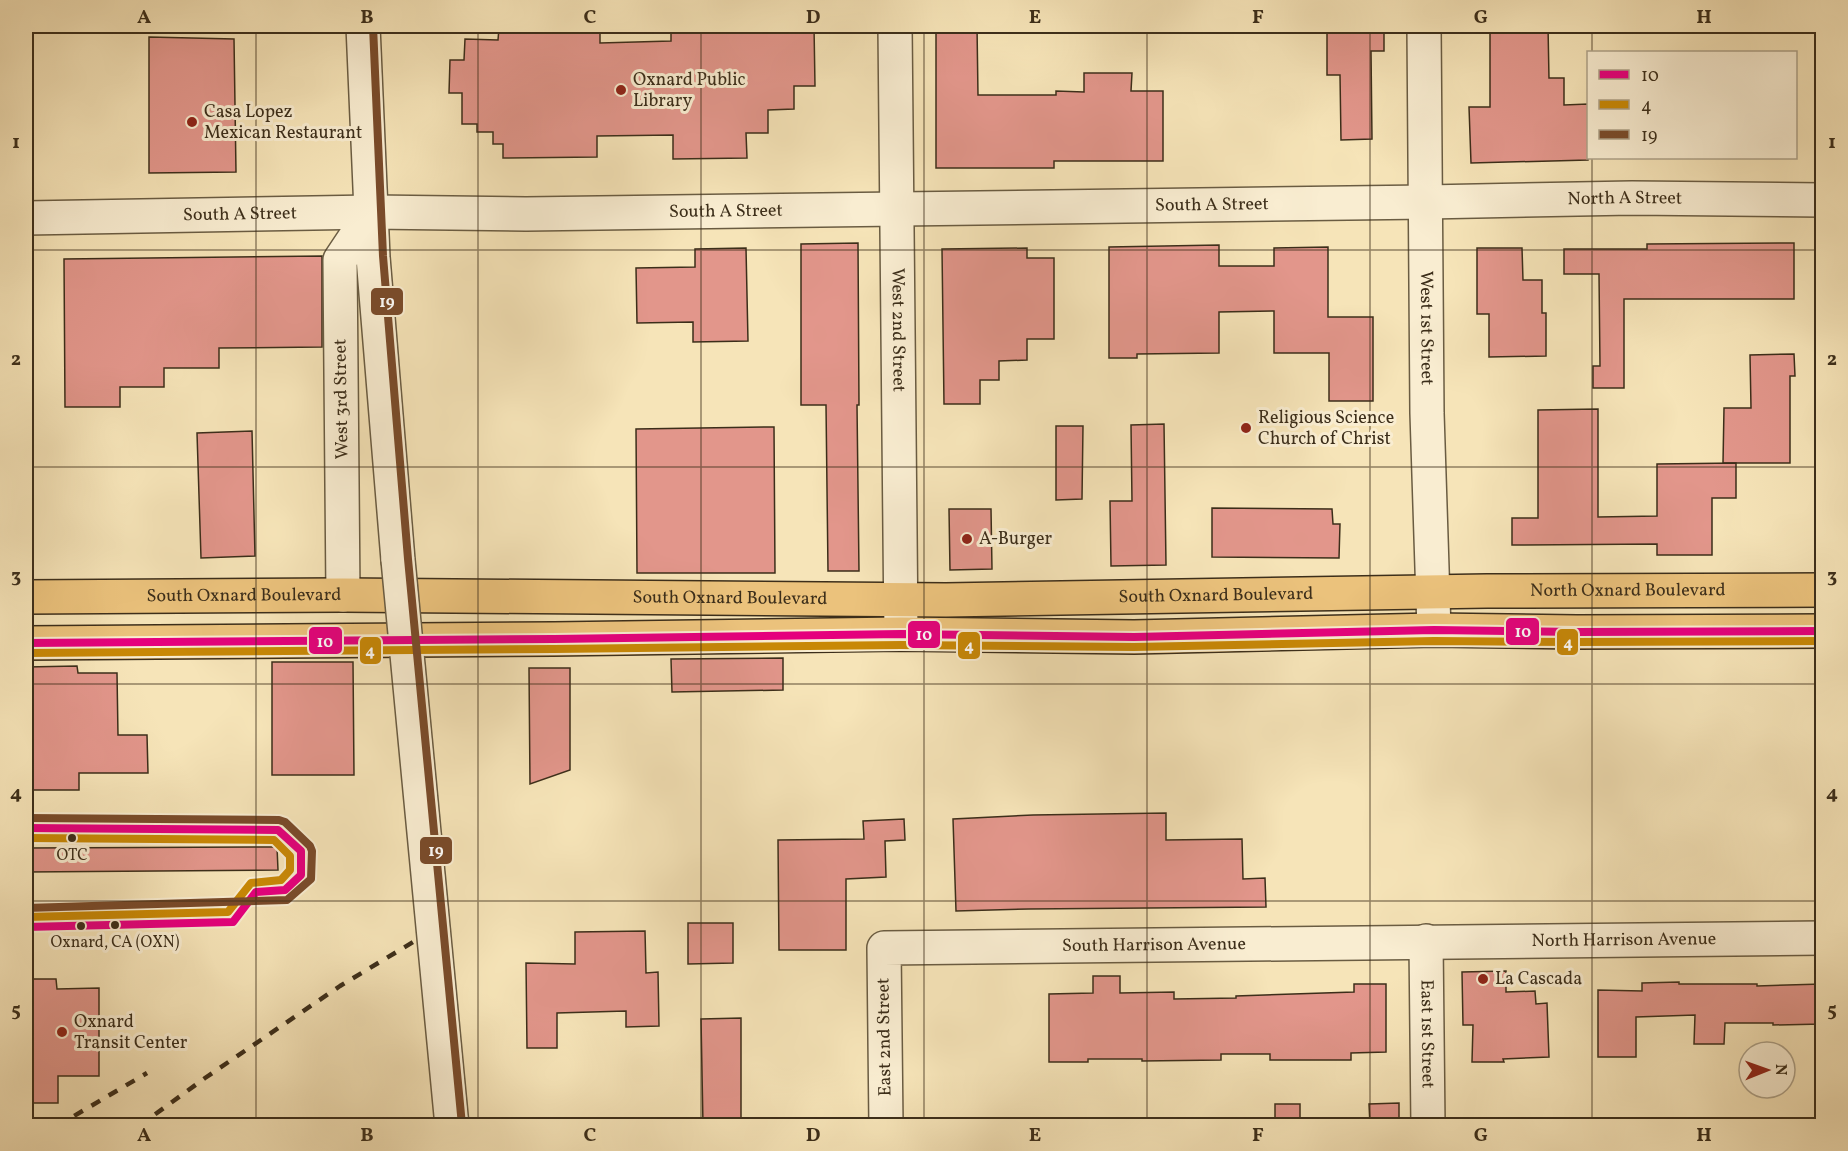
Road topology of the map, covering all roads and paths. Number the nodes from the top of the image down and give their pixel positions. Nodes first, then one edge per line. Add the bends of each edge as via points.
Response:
1 (363, 26) edge
2 (895, 26) edge
3 (1424, 26) edge
4 (1822, 200) edge
5 (1427, 202) junction
6 (897, 209) junction
7 (372, 212) junction
8 (26, 218) edge
9 (1822, 590) edge
10 (1433, 592) junction
11 (344, 595) junction
12 (26, 597) edge
13 (900, 600) junction
14 (1819, 623) edge
15 (1434, 630) junction
16 (901, 634) junction
17 (26, 643) edge
18 (1822, 938) edge
19 (1425, 941) junction
20 (884, 948) joint
21 (452, 1125) edge
22 (886, 1125) edge
23 (1428, 1125) edge

1 - 7 street
2 - 6 street, West 2nd Street
3 - 5 street, West 1st Street
4 - 5 street, North A Street
5 - 6 street, South A Street
5 - 10 street, West 1st Street via 1427,413
6 - 7 street, South A Street
6 - 13 street, West 2nd Street
7 - 8 street, South A Street
7 - 11 street, West 3rd Street via 340,260
7 - 21 street, bridge via 398,561
9 - 10 main road, North Oxnard Boulevard
10 - 13 main road, South Oxnard Boulevard
10 - 15 street, West 1st Street
11 - 12 main road, South Oxnard Boulevard
11 - 13 main road, South Oxnard Boulevard
13 - 16 street, West 2nd Street
14 - 15 main road via 1577,632
15 - 16 main road, South Oxnard Boulevard via 1134,637
16 - 17 main road, South Oxnard Boulevard
18 - 19 street, North Harrison Avenue
19 - 20 street, South Harrison Avenue
19 - 23 street, East 1st Street
20 - 22 street, East 2nd Street

